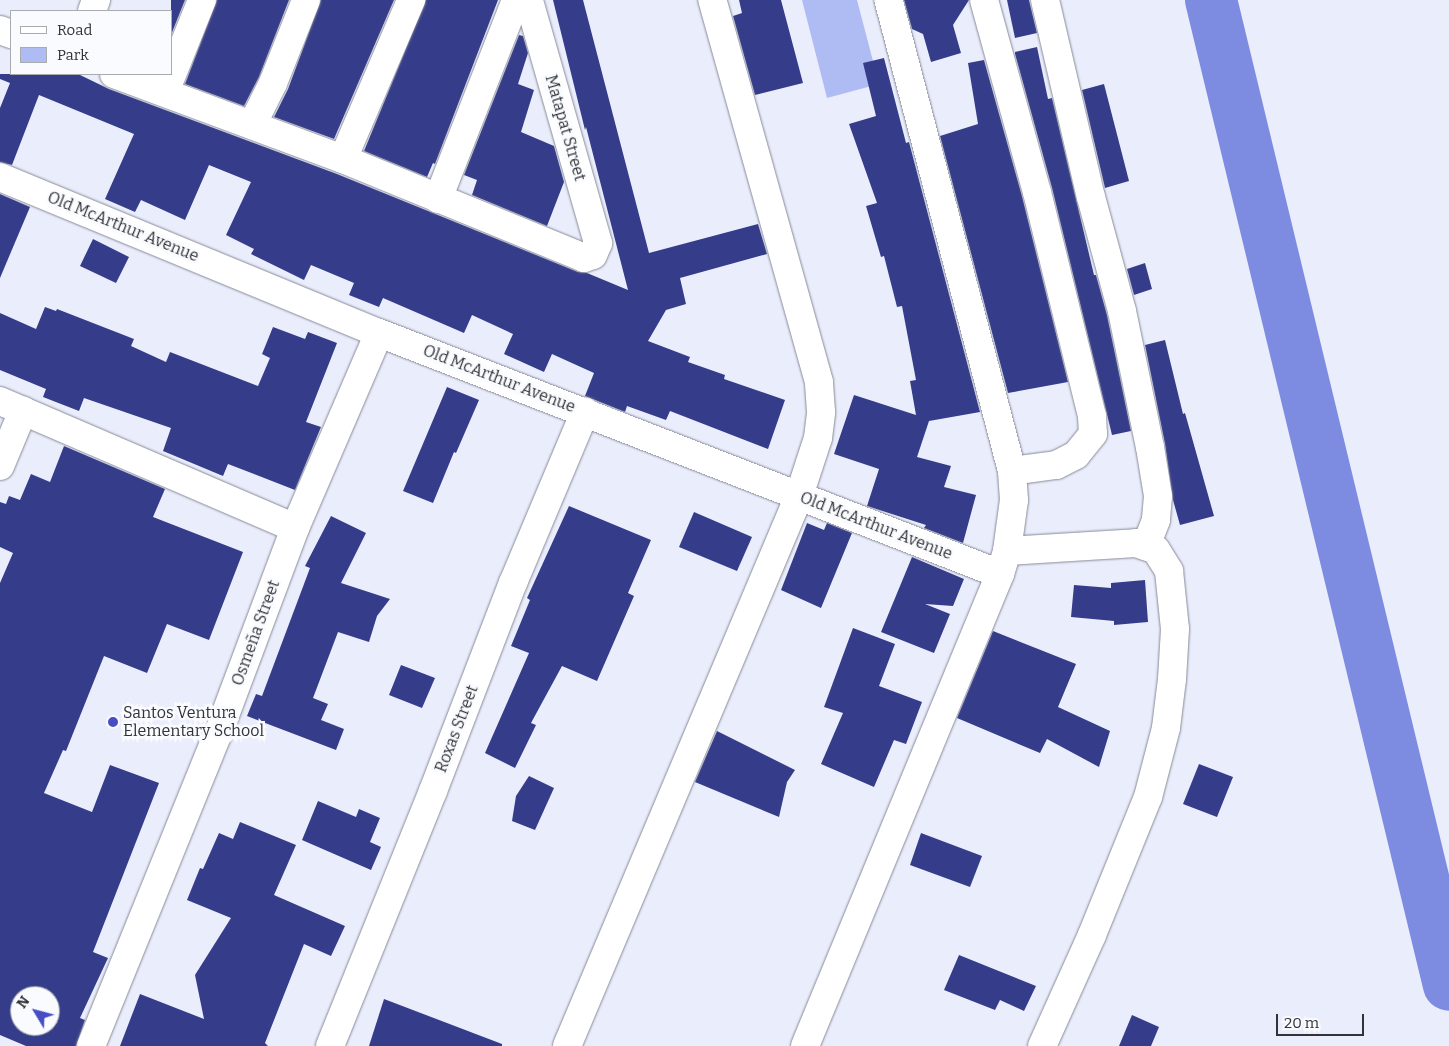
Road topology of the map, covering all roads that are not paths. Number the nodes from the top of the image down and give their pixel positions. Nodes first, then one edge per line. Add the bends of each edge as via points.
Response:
1 (202, 0) edge
2 (306, 0) edge
3 (411, 0) edge
4 (516, 0) edge
5 (529, 0) edge
6 (712, 0) edge
7 (888, 0) edge
8 (984, 0) edge
9 (1045, 0) edge
10 (117, 75) edge
11 (172, 75) edge
12 (172, 75) edge
13 (165, 92) junction
14 (252, 125) junction
15 (343, 160) junction
16 (0, 177) edge
17 (438, 199) junction
18 (380, 333) junction
19 (12, 406) edge
20 (585, 412) junction
21 (0, 466) edge
22 (1012, 471) junction
23 (799, 496) junction
24 (294, 528) junction
25 (1146, 546) junction
26 (1003, 563) junction
27 (91, 1046) edge
28 (330, 1046) edge
29 (567, 1046) edge
30 (805, 1046) edge
31 (1042, 1046) edge

1 - 12 street
2 - 14 street via 273,83
3 - 15 street
4 - 17 street
5 - 17 street, Matapat Street via 598,243 594,255 584,258
6 - 23 street via 819,382 821,412 818,438
7 - 22 street
8 - 22 street via 1037,192 1092,416 1093,434 1076,456 1056,465
9 - 25 street via 1091,197 1122,310 1150,447 1158,496 1156,520
10 - 13 street
11 - 13 street
13 - 14 street
14 - 15 street
15 - 17 street
16 - 18 street, Old McArthur Avenue
18 - 20 street, Old McArthur Avenue
18 - 24 street, Osmeña Street
19 - 21 street
19 - 24 street
20 - 23 street, Old McArthur Avenue
20 - 28 street, Roxas Street via 513,583
22 - 26 street via 1014,500
23 - 26 street, Old McArthur Avenue
23 - 29 street
24 - 27 street, Osmeña Street via 218,734
25 - 26 street via 1136,543
25 - 31 street via 1156,550 1169,571 1175,629 1166,728 1148,797 1092,935
26 - 30 street

